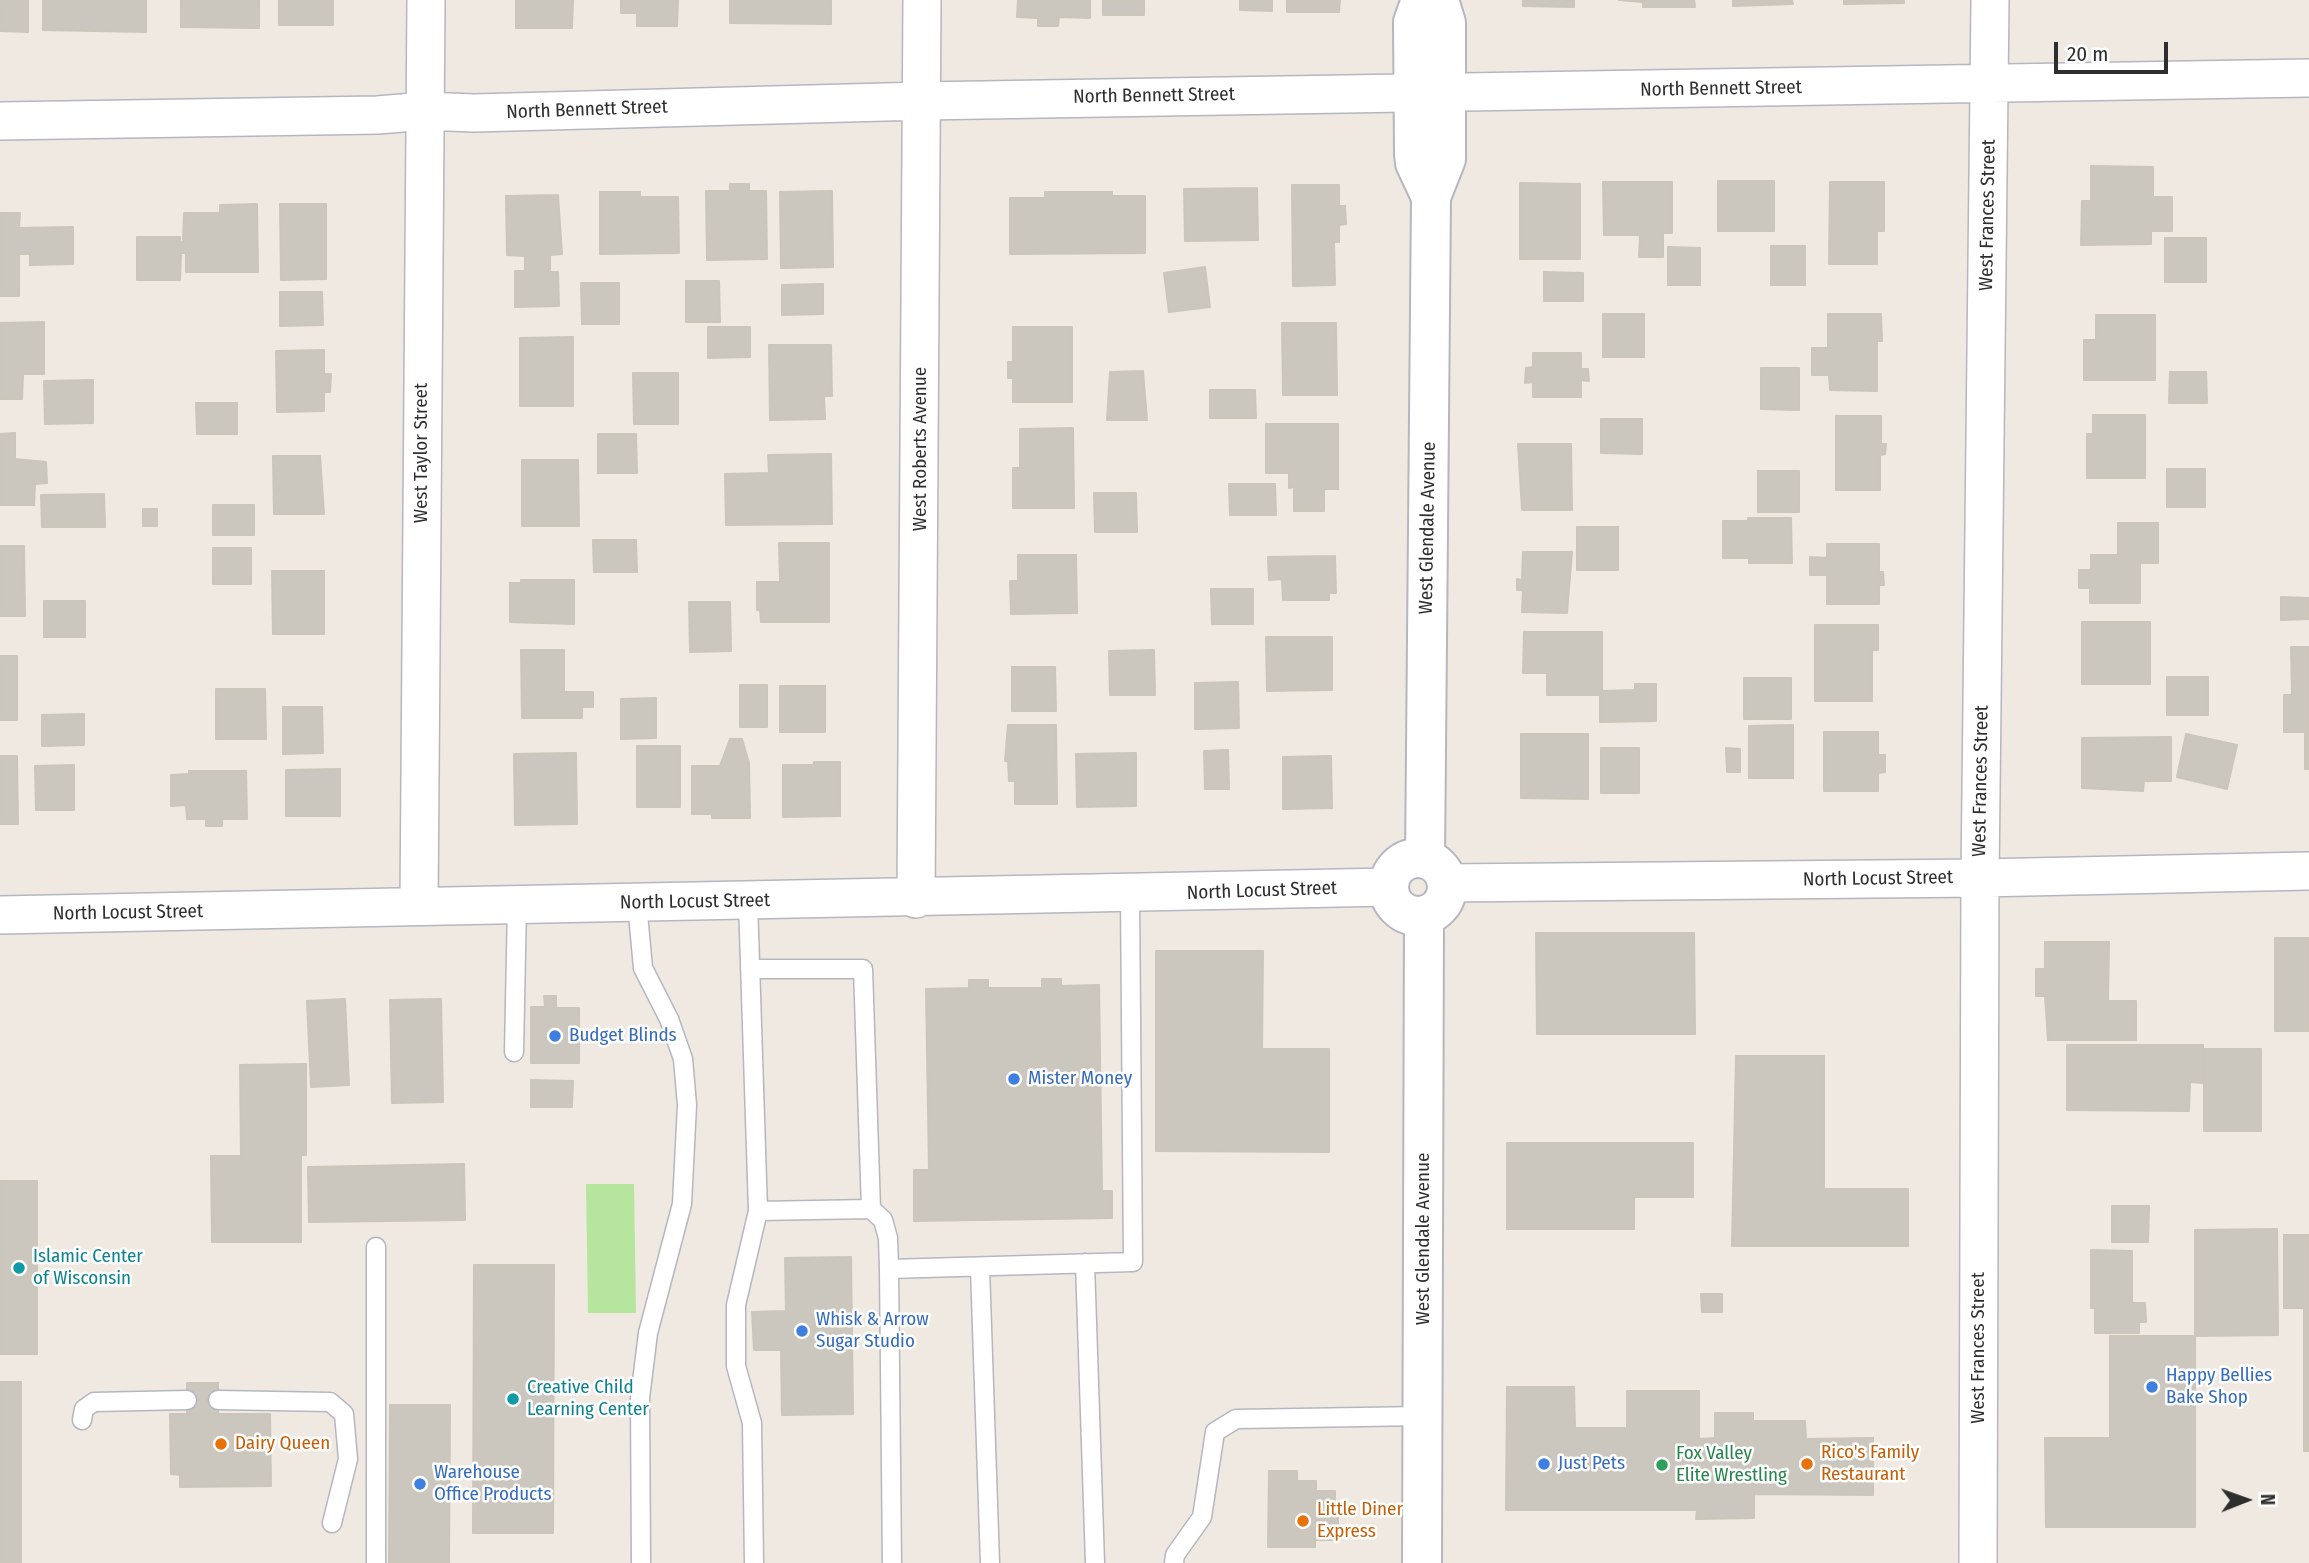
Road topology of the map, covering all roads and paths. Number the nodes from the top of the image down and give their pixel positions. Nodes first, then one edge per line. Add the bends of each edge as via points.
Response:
1 (426, 0) edge
2 (922, 0) edge
3 (1421, 0) edge
4 (1439, 0) edge
5 (1990, 0) edge
6 (2309, 78) edge
7 (1990, 84) junction
8 (1430, 93) junction
9 (922, 100) junction
10 (425, 111) junction
11 (0, 121) edge
12 (1436, 871) junction
13 (2309, 871) edge
14 (1980, 878) junction
15 (1389, 887) junction
16 (1130, 895) junction
17 (916, 899) junction
18 (748, 901) junction
19 (637, 903) junction
20 (517, 904) junction
21 (419, 905) junction
22 (0, 915) edge
23 (1424, 916) junction
24 (750, 968) junction
25 (514, 1052) dead end
26 (871, 1209) junction
27 (758, 1212) junction
28 (376, 1247) dead end
29 (1085, 1264) junction
30 (981, 1268) junction
31 (889, 1269) junction
32 (187, 1400) dead end
33 (218, 1400) dead end
34 (1424, 1416) junction
35 (82, 1420) dead end
36 (332, 1523) dead end
37 (376, 1563) edge
38 (641, 1563) edge
39 (754, 1563) edge
40 (892, 1563) edge
41 (990, 1563) edge
42 (1095, 1563) edge
43 (1174, 1563) edge
44 (1422, 1563) edge
45 (1978, 1563) edge

1 - 10 street, West Taylor Street
2 - 9 street, West Roberts Avenue
3 - 8 street, West Glendale Avenue via 1413,22
4 - 8 street, West Glendale Avenue via 1446,23
5 - 7 street, West Frances Street
6 - 7 street, North Bennett Street
7 - 8 street, North Bennett Street
7 - 14 street, West Frances Street
8 - 9 street, North Bennett Street
8 - 12 street, West Glendale Avenue via 1446,159 1431,197
9 - 10 street, North Bennett Street
9 - 17 street, West Roberts Avenue
10 - 11 street, North Bennett Street
10 - 21 street, West Taylor Street
12 - 14 street, North Locust Street
12 - 15 street via 1408,860 1394,871
12 - 23 street via 1444,901
13 - 14 street, North Locust Street
14 - 45 street, West Frances Street
15 - 16 street, North Locust Street
15 - 23 street via 1400,910
16 - 17 street, North Locust Street
16 - 29 lane via 1133,1262
17 - 18 street, North Locust Street
18 - 19 street, North Locust Street
18 - 24 lane
19 - 20 street, North Locust Street
19 - 38 lane via 643,968 683,1059 687,1105 682,1204 648,1333 640,1398
20 - 21 street, North Locust Street
20 - 25 lane
21 - 22 street, North Locust Street
23 - 34 street, West Glendale Avenue
24 - 26 lane via 863,969
24 - 27 lane
26 - 27 lane
26 - 31 lane via 883,1220
27 - 39 lane via 736,1304 736,1366 752,1423
28 - 37 lane
29 - 30 lane
29 - 42 lane
30 - 31 lane
30 - 41 lane
31 - 40 lane
32 - 35 lane via 94,1402 84,1409
33 - 36 lane via 330,1402 344,1414 348,1459
34 - 43 lane via 1236,1419 1215,1432 1202,1517
34 - 44 street, West Glendale Avenue

